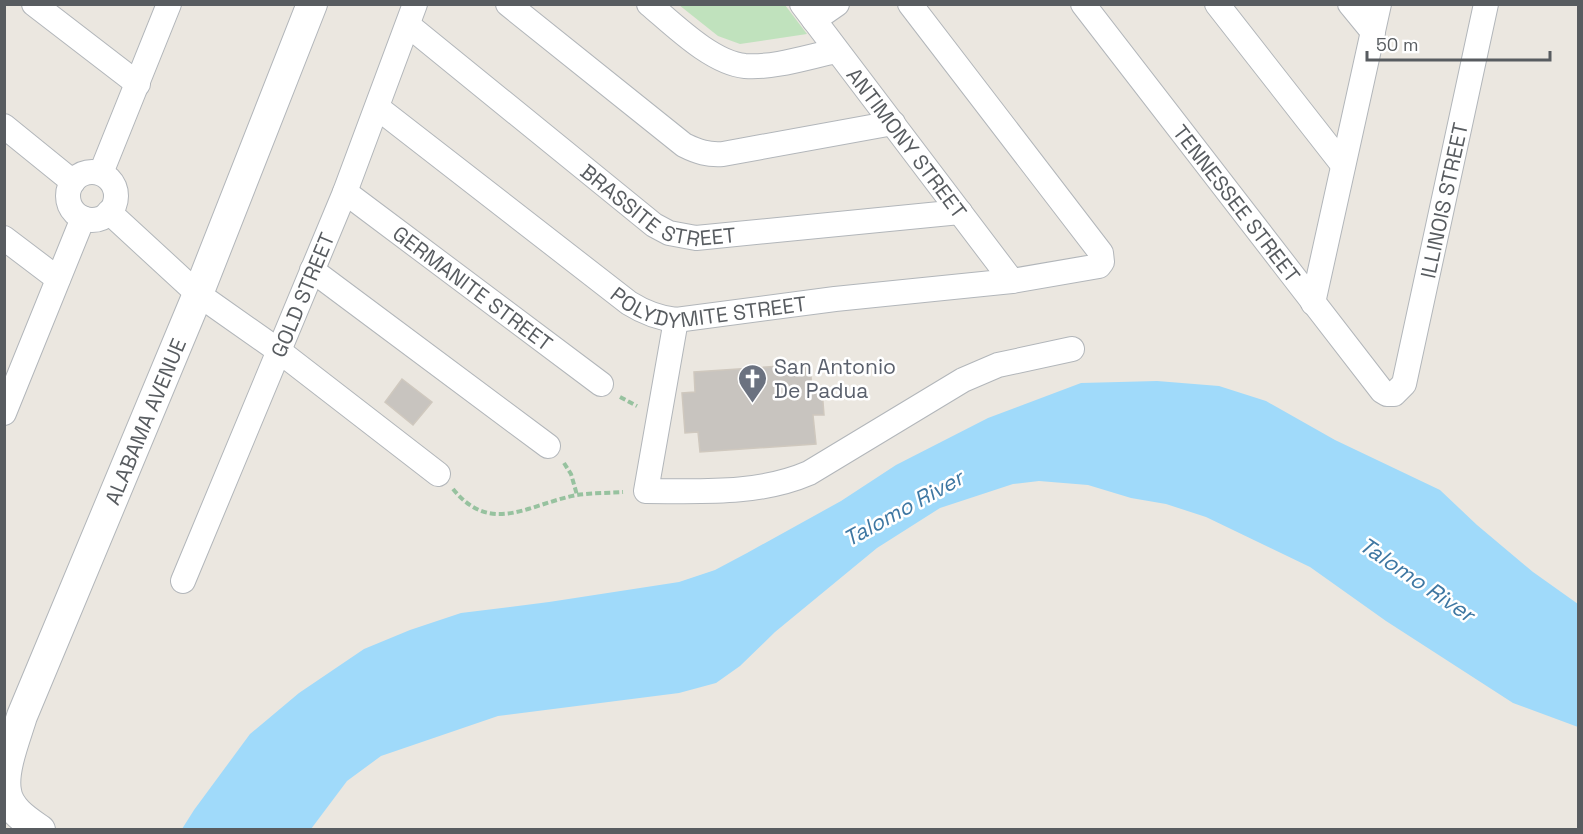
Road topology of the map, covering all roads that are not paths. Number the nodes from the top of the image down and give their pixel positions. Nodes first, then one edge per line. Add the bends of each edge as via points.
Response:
1 (170, 4) edge
2 (312, 4) edge
3 (508, 4) edge
4 (649, 4) edge
5 (837, 4) edge
6 (910, 4) edge
7 (1083, 4) edge
8 (1217, 4) edge
9 (1350, 4) edge
10 (1379, 4) edge
11 (1486, 4) edge
12 (41, 6) edge
13 (808, 12) edge
14 (412, 15) edge
15 (1373, 32) junction
16 (836, 51) junction
17 (138, 84) junction
18 (378, 108) junction
19 (893, 123) junction
20 (4, 126) edge
21 (1343, 165) junction
22 (101, 173) junction
23 (72, 182) junction
24 (345, 192) junction
25 (109, 212) junction
26 (960, 212) junction
27 (83, 218) junction
28 (4, 238) edge
29 (312, 270) junction
30 (58, 279) junction
31 (1012, 281) junction
32 (198, 294) junction
33 (1313, 303) junction
34 (676, 320) junction
35 (1072, 349) dead end
36 (279, 351) junction
37 (602, 384) road end
38 (1394, 394) joint
39 (4, 413) edge
40 (548, 446) road end
41 (438, 474) road end
42 (183, 581) dead end
43 (5, 792) edge
44 (40, 830) edge

1 - 17 street
2 - 32 street, ALABAMA AVENUE
3 - 19 street via 697,152 723,154
4 - 16 street via 700,45 737,64 764,65
5 - 13 street
6 - 31 street, POLYDYMITE STREET via 1101,252 1102,262 1094,268
7 - 33 street, TENNESSEE STREET
8 - 21 street
9 - 15 street
10 - 15 street
11 - 38 street, ILLINOIS STREET via 1404,384
12 - 17 street
13 - 16 street, ANTIMONY STREET
14 - 18 street, GOLD STREET
14 - 26 street, BRASSITE STREET via 654,225 669,233 696,238
15 - 21 street
16 - 19 street, ANTIMONY STREET
17 - 22 street
18 - 24 street, GOLD STREET
18 - 34 street, POLYDYMITE STREET via 629,303 646,314
19 - 26 street, ANTIMONY STREET
20 - 23 street
21 - 33 street
22 - 23 street via 82,173
22 - 25 street via 116,190
23 - 27 street via 68,200 73,211
24 - 29 street, GOLD STREET
24 - 37 street, GERMANITE STREET
25 - 27 street via 97,219
25 - 32 street
26 - 31 street, ANTIMONY STREET
27 - 30 street
28 - 30 street
29 - 36 street, GOLD STREET
29 - 40 street
30 - 39 street
31 - 34 street, POLYDYMITE STREET
32 - 36 street
32 - 43 street, ALABAMA AVENUE via 22,716 9,760
33 - 38 street, TENNESSEE STREET via 1382,391
34 - 35 street via 646,491 718,491 797,478 979,372 1015,360
36 - 41 street
36 - 42 street, GOLD STREET
43 - 44 street, ALABAMA AVENUE via 23,819

